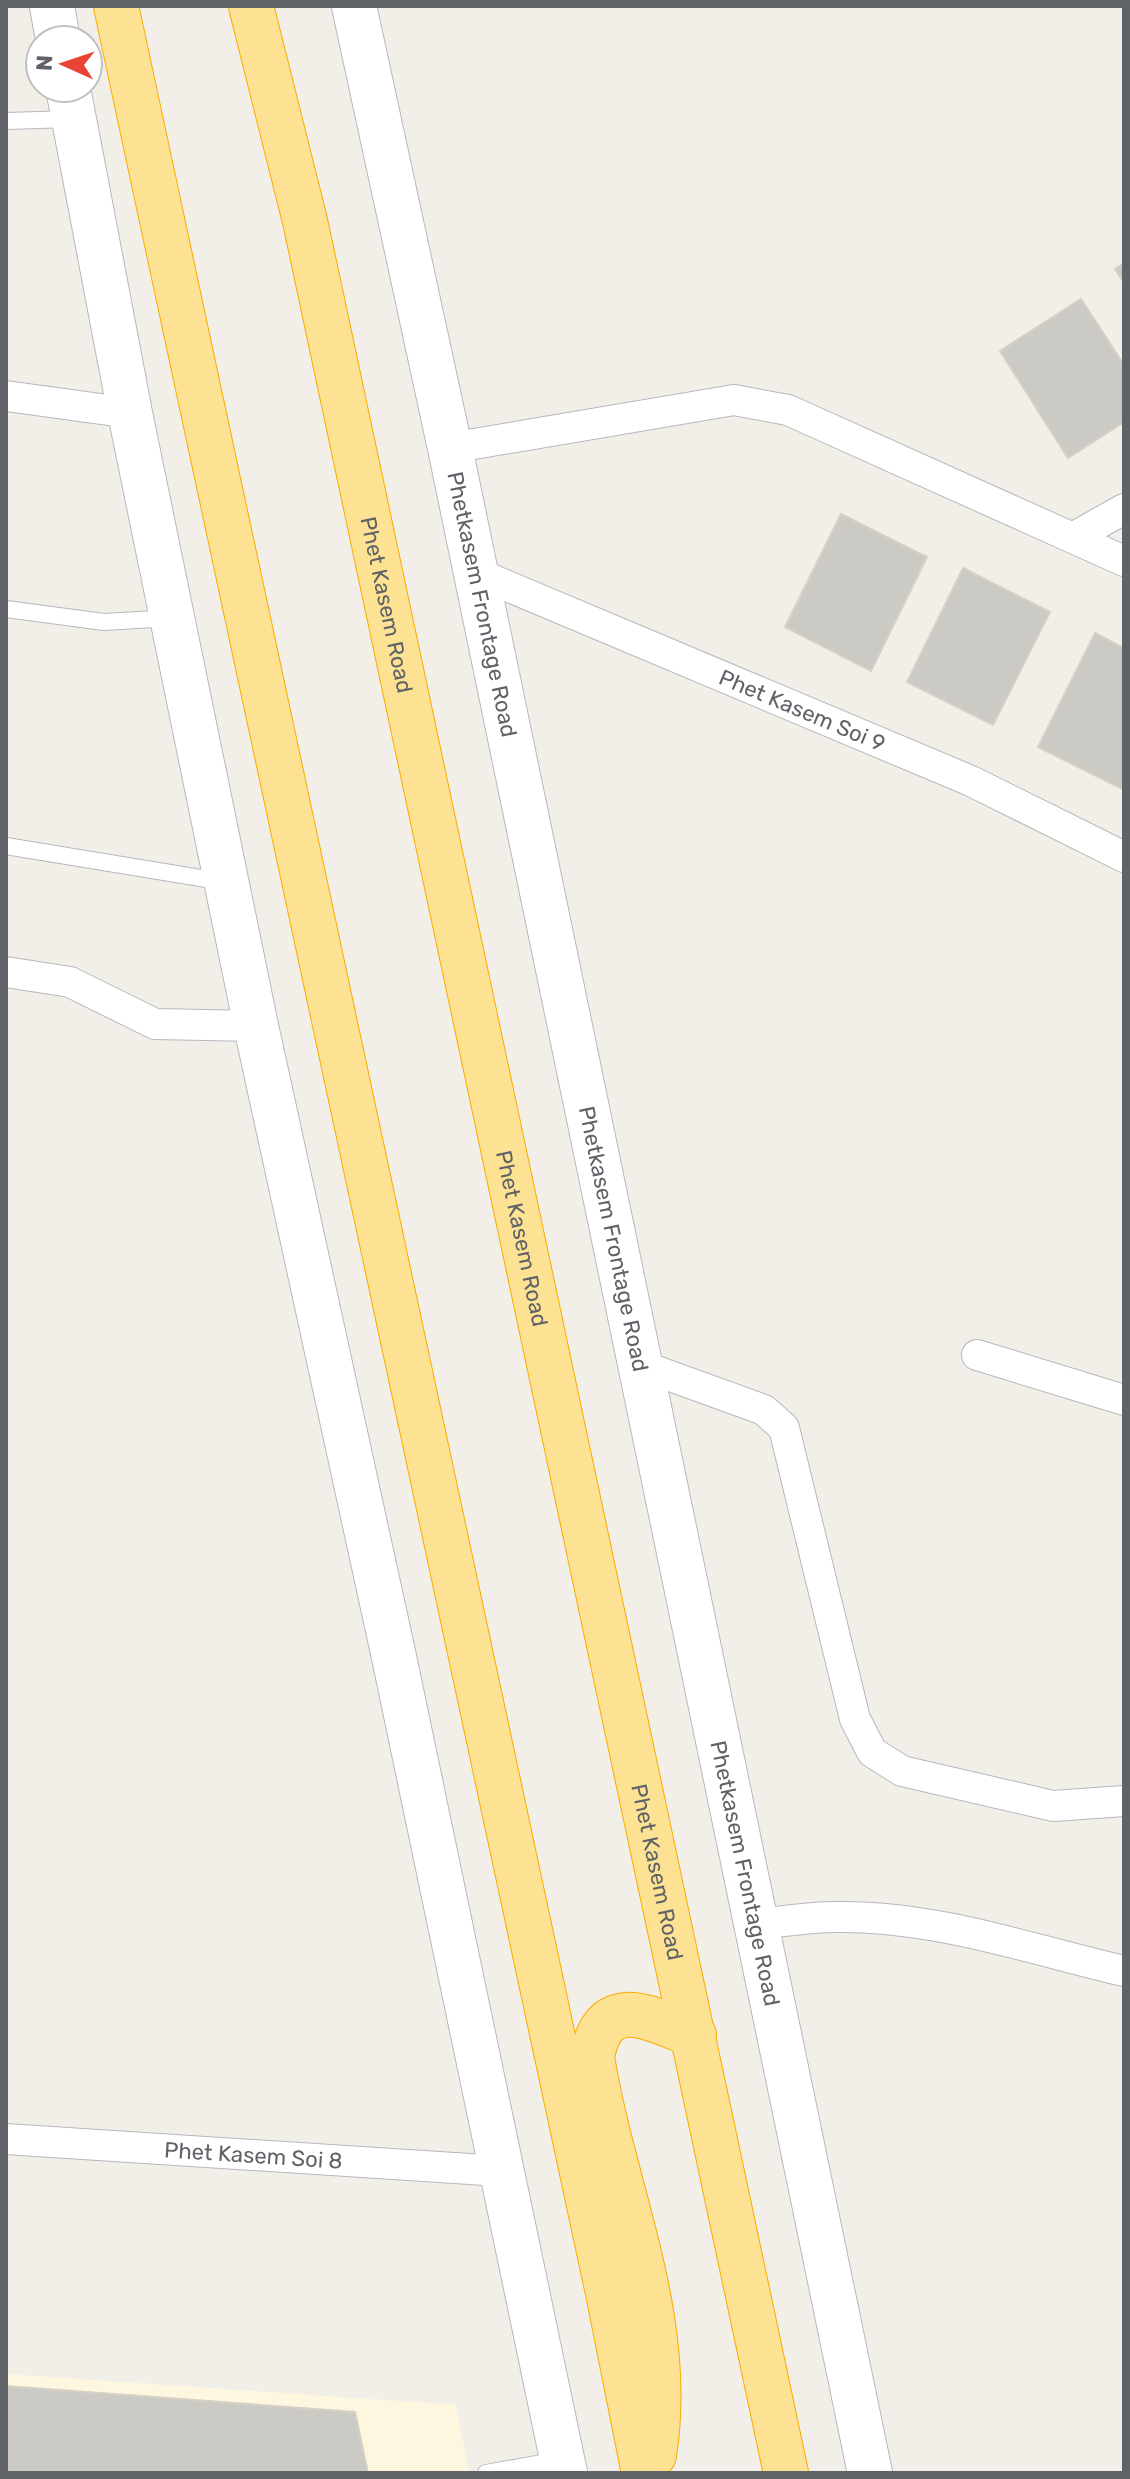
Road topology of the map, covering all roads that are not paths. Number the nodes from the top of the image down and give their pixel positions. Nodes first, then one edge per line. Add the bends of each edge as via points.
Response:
1 (116, 6) edge
2 (251, 6) edge
3 (354, 6) edge
4 (71, 104) edge
5 (6, 121) edge
6 (6, 396) edge
7 (130, 413) junction
8 (450, 448) junction
9 (1124, 509) edge
10 (1076, 536) junction
11 (1124, 561) edge
12 (474, 572) junction
13 (6, 609) edge
14 (172, 618) junction
15 (6, 846) edge
16 (1124, 857) edge
17 (226, 882) junction
18 (6, 972) edge
19 (256, 1026) junction
20 (977, 1355) dead end
21 (640, 1365) junction
22 (1124, 1400) edge
23 (1124, 1801) edge
24 (756, 1924) junction
25 (1124, 1971) edge
26 (694, 2035) junction
27 (6, 2139) edge
28 (501, 2171) junction
29 (564, 2466) edge
30 (486, 2473) edge
31 (644, 2473) edge
32 (652, 2473) edge
33 (786, 2473) edge
34 (870, 2473) edge

1 - 31 highway
2 - 26 highway, Phet Kasem Road via 305,221
3 - 8 main road, Phetkasem Frontage Road
4 - 5 lane
4 - 7 main road
6 - 7 street
7 - 14 main road
8 - 10 street via 734,400 788,410
8 - 12 main road, Phetkasem Frontage Road
9 - 10 street
10 - 11 street
12 - 16 street, Phet Kasem Soi 9 via 971,781
12 - 21 main road, Phetkasem Frontage Road
13 - 14 lane via 104,622
14 - 17 main road
15 - 17 lane
17 - 19 main road
18 - 19 street via 70,982 155,1024
19 - 28 main road
20 - 22 street
21 - 23 street via 764,1410 784,1428 855,1719 872,1752 902,1771 1053,1806
21 - 24 main road, Phetkasem Frontage Road
24 - 25 street via 835,1916 891,1920
24 - 34 main road, Phetkasem Frontage Road
26 - 32 highway via 653,2019 622,2015 601,2027 592,2057 652,2309 660,2377
26 - 33 highway, Phet Kasem Road
27 - 28 street, Phet Kasem Soi 8
28 - 29 main road
29 - 30 lane

